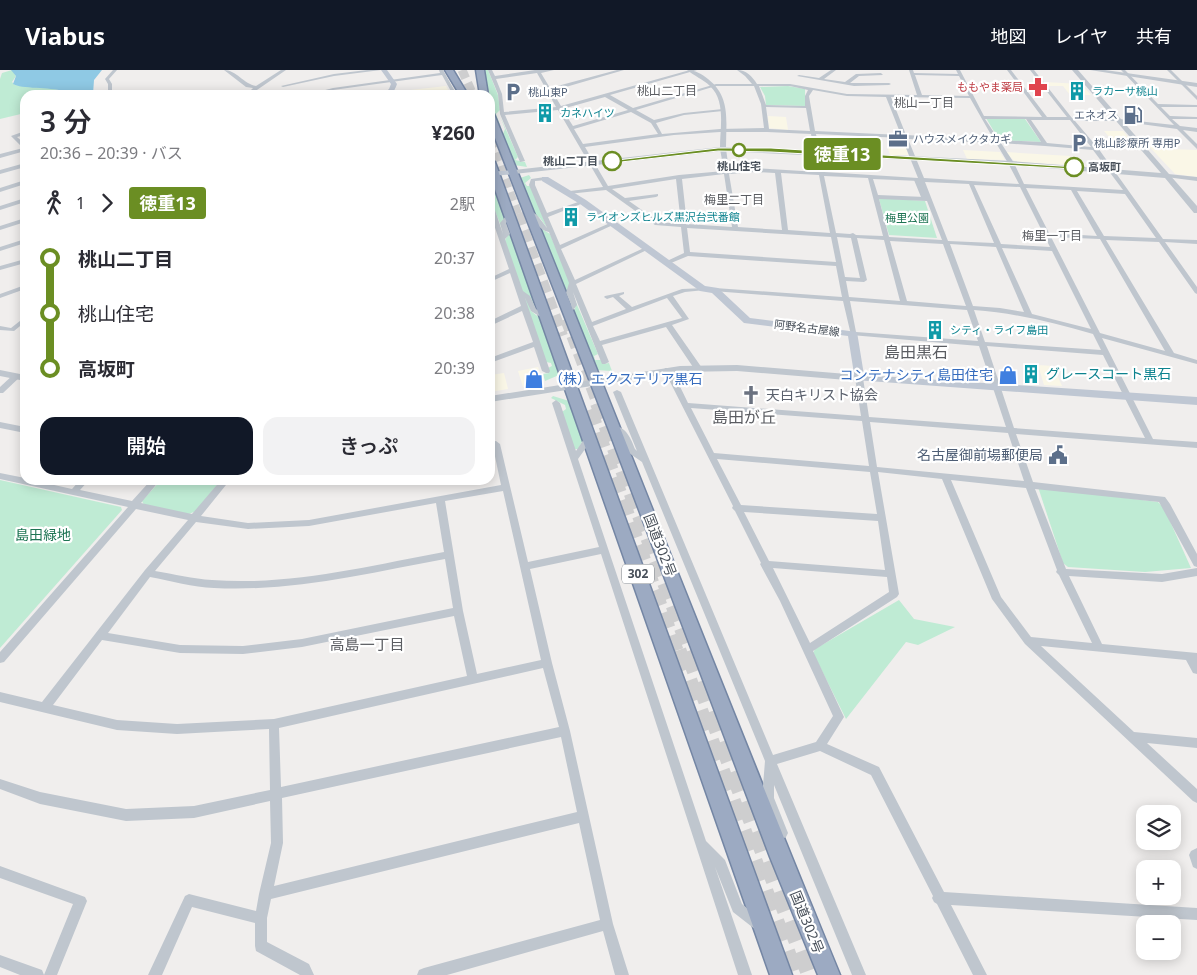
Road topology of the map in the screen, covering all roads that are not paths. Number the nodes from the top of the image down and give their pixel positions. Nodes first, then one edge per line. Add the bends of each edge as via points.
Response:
1 (115, 70) edge
2 (226, 70) edge
3 (284, 70) edge
4 (379, 70) edge
5 (384, 70) edge
6 (480, 70) edge
7 (490, 70) edge
8 (552, 70) edge
9 (622, 70) edge
10 (692, 70) edge
11 (739, 70) edge
12 (807, 70) edge
13 (834, 70) edge
14 (1009, 70) edge
15 (1032, 70) edge
16 (1075, 70) edge
17 (1093, 70) edge
18 (1123, 70) edge
19 (1169, 70) edge
20 (444, 71) edge
21 (338, 72) edge
22 (538, 72) edge
23 (879, 72) edge
24 (912, 72) edge
25 (959, 72) edge
26 (799, 76) junction
27 (1128, 76) junction
28 (493, 78) junction
29 (820, 80) junction
30 (392, 81) junction
31 (1182, 83) junction
32 (845, 84) junction
33 (889, 84) junction
34 (716, 85) junction
35 (757, 85) junction
36 (790, 85) junction
37 (1197, 85) edge
38 (283, 86) dead end
39 (257, 88) junction
40 (333, 89) junction
41 (811, 89) junction
42 (110, 90) edge
43 (254, 90) edge
44 (329, 90) edge
45 (391, 90) edge
46 (453, 90) edge
47 (460, 90) edge
48 (483, 90) edge
49 (549, 90) junction
50 (606, 95) junction
51 (888, 96) junction
52 (900, 96) junction
53 (920, 96) junction
54 (970, 97) junction
55 (1197, 99) edge
56 (1156, 104) junction
57 (764, 106) junction
58 (1197, 106) edge
59 (808, 107) junction
60 (560, 108) junction
61 (632, 110) junction
62 (722, 110) junction
63 (502, 114) junction
64 (982, 117) junction
65 (1168, 117) junction
66 (1027, 118) junction
67 (1045, 118) junction
68 (1197, 118) edge
69 (1072, 119) junction
70 (1119, 120) junction
71 (653, 122) junction
72 (495, 127) edge
73 (571, 128) junction
74 (1178, 128) junction
75 (722, 129) junction
76 (767, 130) junction
77 (1197, 130) edge
78 (813, 131) junction
79 (20, 134) edge
80 (660, 134) junction
81 (498, 135) junction
82 (906, 137) junction
83 (998, 142) junction
84 (20, 143) edge
85 (1045, 144) junction
86 (503, 146) junction
87 (581, 146) junction
88 (1197, 147) edge
89 (20, 150) edge
90 (723, 150) junction
91 (1096, 150) junction
92 (816, 153) junction
93 (0, 156) edge
94 (914, 158) junction
95 (522, 161) dead end
96 (495, 162) edge
97 (591, 164) junction
98 (1011, 164) junction
99 (20, 166) edge
100 (495, 170) edge
101 (1112, 170) junction
102 (726, 171) junction
103 (778, 171) junction
104 (0, 172) edge
105 (514, 172) junction
106 (820, 173) junction
107 (870, 176) junction
108 (1168, 176) junction
109 (678, 177) junction
110 (545, 179) joint
111 (1197, 179) edge
112 (919, 180) junction
113 (971, 182) junction
114 (20, 184) edge
115 (1022, 185) junction
116 (606, 187) junction
117 (1073, 188) junction
118 (0, 190) edge
119 (570, 192) junction
120 (1127, 192) junction
121 (656, 195) dead end
122 (876, 196) junction
123 (928, 199) junction
124 (624, 200) junction
125 (20, 202) edge
126 (583, 202) junction
127 (497, 207) edge
128 (0, 208) edge
129 (1197, 211) edge
130 (528, 212) junction
131 (544, 216) junction
132 (20, 222) edge
133 (612, 224) junction
134 (684, 226) junction
135 (0, 228) edge
136 (735, 228) junction
137 (551, 232) junction
138 (785, 232) junction
139 (832, 234) junction
140 (853, 236) junction
141 (1048, 236) junction
142 (887, 238) junction
143 (1102, 238) junction
144 (502, 239) junction
145 (944, 241) junction
146 (1161, 241) junction
147 (1197, 242) edge
148 (20, 243) edge
149 (998, 245) junction
150 (558, 248) junction
151 (648, 248) junction
152 (0, 249) edge
153 (1054, 249) junction
154 (688, 254) junction
155 (20, 262) edge
156 (669, 262) junction
157 (840, 264) junction
158 (0, 268) edge
159 (512, 270) junction
160 (495, 278) edge
161 (843, 279) junction
162 (572, 284) junction
163 (20, 289) edge
164 (702, 289) junction
165 (715, 290) junction
166 (519, 292) junction
167 (1197, 292) edge
168 (622, 293) dead end
169 (668, 295) junction
170 (0, 296) edge
171 (847, 298) junction
172 (904, 302) junction
173 (525, 308) junction
174 (970, 308) junction
175 (630, 309) junction
176 (568, 313) junction
177 (1029, 315) junction
178 (546, 318) junction
179 (495, 322) edge
180 (20, 323) edge
181 (668, 324) junction
182 (589, 325) junction
183 (0, 328) edge
184 (853, 334) junction
185 (1097, 334) junction
186 (536, 343) junction
187 (982, 343) junction
188 (597, 344) junction
189 (1106, 352) junction
190 (1170, 355) junction
191 (495, 357) edge
192 (605, 362) dead end
193 (1197, 362) edge
194 (698, 368) junction
195 (668, 370) junction
196 (546, 371) dead end
197 (0, 373) edge
198 (20, 377) edge
199 (20, 378) edge
200 (859, 378) junction
201 (596, 382) junction
202 (570, 386) junction
203 (995, 386) junction
204 (0, 391) edge
205 (617, 392) dead end
206 (1128, 396) junction
207 (495, 398) edge
208 (1197, 401) edge
209 (556, 403) dead end
210 (686, 405) junction
211 (865, 419) junction
212 (0, 425) edge
213 (614, 428) junction
214 (20, 429) edge
215 (1012, 430) junction
216 (589, 438) junction
217 (1150, 441) junction
218 (495, 444) edge
219 (1197, 445) edge
220 (711, 456) junction
221 (574, 459) junction
222 (645, 460) junction
223 (873, 468) junction
224 (0, 476) edge
225 (945, 476) junction
226 (20, 480) edge
227 (1030, 483) junction
228 (42, 485) edge
229 (80, 485) edge
230 (152, 485) edge
231 (222, 485) edge
232 (506, 487) junction
233 (74, 492) junction
234 (440, 499) junction
235 (134, 506) junction
236 (736, 508) junction
237 (194, 518) junction
238 (881, 518) junction
239 (604, 550) junction
240 (448, 554) junction
241 (1197, 563) edge
242 (765, 564) junction
243 (526, 566) junction
244 (1061, 572) junction
245 (1197, 572) edge
246 (148, 573) junction
247 (891, 574) junction
248 (458, 611) junction
249 (101, 636) junction
250 (1028, 641) junction
251 (1099, 647) junction
252 (807, 650) junction
253 (1193, 657) edge
254 (0, 659) edge
255 (547, 663) junction
256 (1197, 670) edge
257 (473, 679) junction
258 (0, 697) edge
259 (44, 708) junction
260 (274, 724) junction
261 (565, 732) junction
262 (1133, 737) junction
263 (1197, 743) edge
264 (820, 746) junction
265 (770, 761) junction
266 (0, 784) edge
267 (276, 796) junction
268 (1197, 797) edge
269 (583, 816) junction
270 (701, 843) junction
271 (1197, 854) edge
272 (780, 857) junction
273 (1197, 863) edge
274 (0, 872) edge
275 (266, 894) junction
276 (938, 898) junction
277 (1197, 914) edge
278 (261, 918) junction
279 (608, 924) junction
280 (765, 930) junction
281 (0, 961) edge
282 (37, 975) edge
283 (50, 975) edge
284 (155, 975) edge
285 (307, 975) edge
286 (424, 975) edge
287 (622, 975) edge
288 (744, 975) edge
289 (781, 975) edge
290 (829, 975) edge
291 (859, 975) edge
292 (980, 975) edge

1 - 42 street via 107,79
2 - 39 street via 248,86
3 - 39 street
4 - 21 street
5 - 30 main road
6 - 48 highway
7 - 28 street
8 - 22 street
9 - 49 street
10 - 34 street
10 - 50 street
11 - 35 street
12 - 26 street
13 - 29 street
14 - 67 street
15 - 69 street
16 - 70 street
17 - 27 street
18 - 27 street
19 - 31 street
20 - 30 street
20 - 46 street
20 - 47 highway
21 - 38 street
21 - 40 street
22 - 28 street
22 - 49 street
23 - 32 street via 858,75
23 - 33 street
24 - 25 street
24 - 53 street
25 - 54 street
26 - 29 street
26 - 36 street
27 - 31 street
27 - 56 street
28 - 63 street via 500,94
29 - 32 street
30 - 40 street
30 - 45 main road
31 - 37 street
31 - 55 street
32 - 33 street
33 - 52 street
34 - 35 street
34 - 61 street
34 - 62 street via 722,98
35 - 36 street
35 - 57 street
36 - 41 street
39 - 43 street
40 - 44 street
41 - 51 street via 847,96
41 - 59 street via 807,96
49 - 60 street
50 - 60 street
50 - 61 street
51 - 52 street
51 - 82 street
52 - 53 street
53 - 54 street
54 - 64 street
56 - 58 street
56 - 65 street
57 - 59 street
57 - 76 street
59 - 78 street
60 - 63 street
60 - 73 street
61 - 71 street
61 - 73 street
62 - 71 street via 684,114
62 - 75 street
63 - 81 street via 498,116 504,129
63 - 95 street
64 - 66 street
64 - 83 street
65 - 68 street
65 - 74 street
66 - 67 street
66 - 85 street
67 - 69 street
69 - 70 street
69 - 91 street
70 - 74 street
70 - 108 street
71 - 80 street
72 - 81 highway, 国道302号 / 302
73 - 87 street
74 - 77 street
74 - 88 street
75 - 76 street
75 - 80 street
75 - 90 street
76 - 78 street
78 - 82 street
78 - 92 street
79 - 84 street via 14,136
80 - 87 street
81 - 86 highway, 国道302号 / 302
82 - 83 street
82 - 94 street
83 - 85 street
83 - 98 street
85 - 91 street
86 - 96 highway
86 - 105 highway, 国道302号 / 302
87 - 97 street
89 - 93 street
90 - 92 street
90 - 97 street
90 - 102 street
91 - 101 street
92 - 94 street
92 - 106 street
94 - 98 street
94 - 112 street
97 - 105 street
97 - 116 street
98 - 101 street
98 - 115 street
99 - 104 street
100 - 105 main road
101 - 108 street
101 - 120 street
102 - 103 street
102 - 109 street
102 - 136 street
103 - 106 street
103 - 138 street
105 - 127 highway via 506,191 508,201
105 - 130 highway, 国道302号 / 302
106 - 107 street
106 - 139 street
107 - 112 street
107 - 122 street
108 - 111 street
108 - 129 street
109 - 116 street
109 - 134 street
110 - 119 main road
110 - 131 street via 532,182
112 - 113 street
112 - 123 street
113 - 115 street
113 - 149 street
114 - 118 street
115 - 117 street
115 - 141 street
116 - 119 street
116 - 124 street
117 - 120 street
117 - 143 street
119 - 126 main road
120 - 146 street
121 - 124 street
122 - 123 street
122 - 142 street
123 - 145 street
124 - 134 street via 657,224
125 - 128 street
126 - 131 street
126 - 133 main road
127 - 144 street
127 - 144 street via 507,234
127 - 178 highway, 302
130 - 137 street
130 - 176 highway, 国道302号 / 302
131 - 137 street
132 - 135 street
133 - 150 street
133 - 151 main road
134 - 136 street
134 - 154 street
136 - 138 street
137 - 150 street
138 - 139 street
139 - 140 street
139 - 157 street
140 - 142 street
140 - 161 street via 864,280
141 - 143 street
141 - 153 street
142 - 145 street
142 - 172 street
143 - 146 street
143 - 190 street
144 - 159 street
145 - 149 street
145 - 174 street
146 - 147 street
146 - 167 street
148 - 152 street
149 - 153 street
149 - 177 street
150 - 162 street
151 - 156 main road
151 - 162 street
153 - 185 street
154 - 156 street
154 - 157 street
155 - 158 street
156 - 164 main road
157 - 161 street
159 - 160 street
159 - 166 street
161 - 171 street
162 - 176 street via 569,293 574,306
162 - 182 street
163 - 170 street
164 - 165 main road
164 - 169 street
165 - 171 street
165 - 184 main road, 阿野名古屋線 via 747,321
166 - 173 street
166 - 178 street via 528,297 533,310
168 - 175 street via 611,296
169 - 175 street
169 - 181 street via 686,319
171 - 172 street
171 - 184 street
172 - 174 street
173 - 179 street
173 - 186 street
174 - 177 street
174 - 187 street
175 - 182 street
176 - 201 highway, 国道302号 / 302
177 - 185 street
178 - 202 highway, 302
180 - 183 street via 12,330
181 - 188 street
181 - 194 street
182 - 188 street
184 - 187 street
184 - 200 main road, 阿野名古屋線
185 - 189 street
185 - 190 street
186 - 191 street
186 - 196 street
187 - 189 street
187 - 203 street
188 - 192 street
189 - 206 street
190 - 193 street
194 - 195 street
194 - 200 street
195 - 201 street
195 - 210 street
197 - 198 street
199 - 204 street
200 - 203 main road
200 - 211 street
201 - 202 street
201 - 213 highway, 国道302号 / 302
202 - 207 street
202 - 216 highway, 302
203 - 206 main road
203 - 215 street
205 - 222 street
206 - 208 main road
206 - 217 street
209 - 221 street
210 - 211 street
210 - 220 street
211 - 215 street
211 - 223 street
212 - 214 street
213 - 222 street via 626,436 632,451
213 - 272 highway, 国道302号 / 302
215 - 217 street
215 - 227 street
216 - 221 street
216 - 280 highway, 302
217 - 219 street
218 - 232 street
220 - 223 street
220 - 236 street
221 - 239 street
222 - 265 street
223 - 225 street
223 - 238 street
224 - 226 street
225 - 227 street
225 - 250 street via 997,599
227 - 241 street via 1162,499
227 - 244 street
228 - 233 street
229 - 233 street
230 - 235 street
231 - 237 street
232 - 234 street
232 - 243 street
233 - 235 street
234 - 237 street via 308,523 271,526 223,524
234 - 240 street
235 - 237 street
235 - 254 street
236 - 238 street
236 - 242 street
237 - 246 street
238 - 247 street
239 - 243 street
239 - 270 street
240 - 246 street via 271,583 214,584
240 - 248 street
242 - 247 street
242 - 252 street
243 - 255 street
244 - 245 street via 1162,578
244 - 251 street
246 - 249 street
247 - 252 street via 894,594
248 - 249 street via 302,643 243,650 180,649
248 - 257 street
249 - 259 street
250 - 251 street
250 - 262 street
251 - 253 street
252 - 264 street via 839,717
253 - 256 street
255 - 257 street
255 - 261 street
257 - 260 street
258 - 259 street
259 - 260 street via 117,725 177,729
260 - 267 street
261 - 267 street
261 - 269 street
262 - 263 street
262 - 268 street
264 - 265 street
264 - 276 street via 875,771
265 - 272 street via 768,798 784,837
265 - 291 street
266 - 267 street via 40,798 126,815 194,812
267 - 275 street via 277,843
269 - 275 street
269 - 279 street
270 - 280 street via 721,864 737,908
270 - 288 street
271 - 273 street
272 - 290 highway, 国道302号 / 302
274 - 283 street via 81,901
275 - 278 street
276 - 277 street
276 - 292 street
278 - 284 street via 189,900
278 - 285 street via 260,946 304,968
279 - 286 street
279 - 287 street
280 - 289 highway, 302
281 - 282 street

